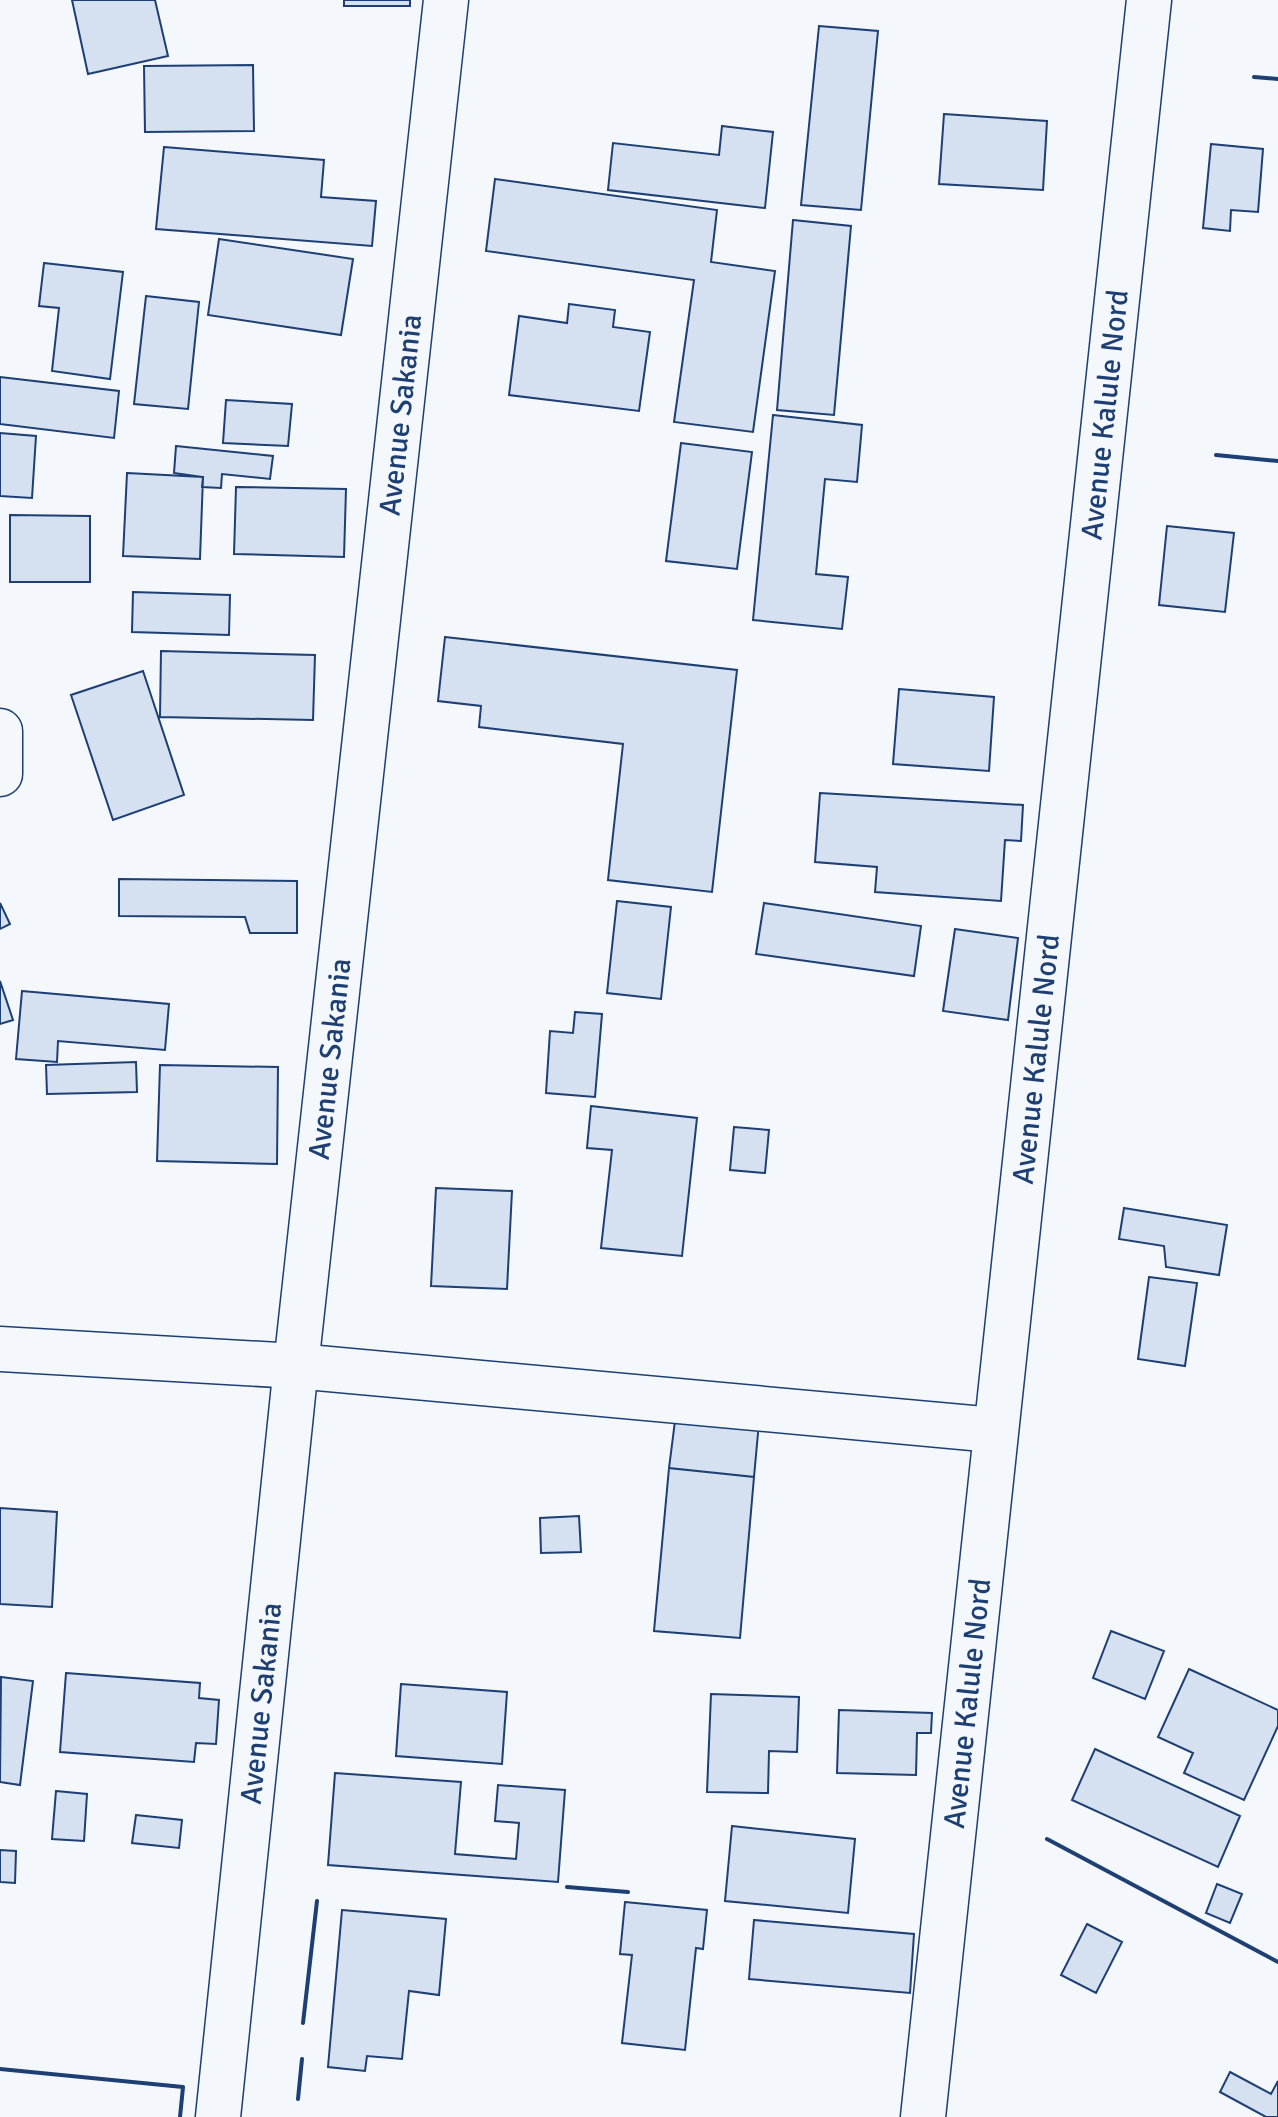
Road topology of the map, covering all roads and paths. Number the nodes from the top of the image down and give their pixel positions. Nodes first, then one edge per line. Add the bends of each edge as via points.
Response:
1 (446, 0) edge
2 (1149, 0) edge
3 (0, 731) edge
4 (0, 774) edge
5 (0, 1349) edge
6 (296, 1366) junction
7 (994, 1430) junction
8 (218, 2117) edge
9 (923, 2117) edge

1 - 6 street, Avenue Sakania
2 - 7 street, Avenue Kalule Nord
3 - 4 street
5 - 6 street
6 - 7 street
6 - 8 street, Avenue Sakania
7 - 9 street, Avenue Kalule Nord

